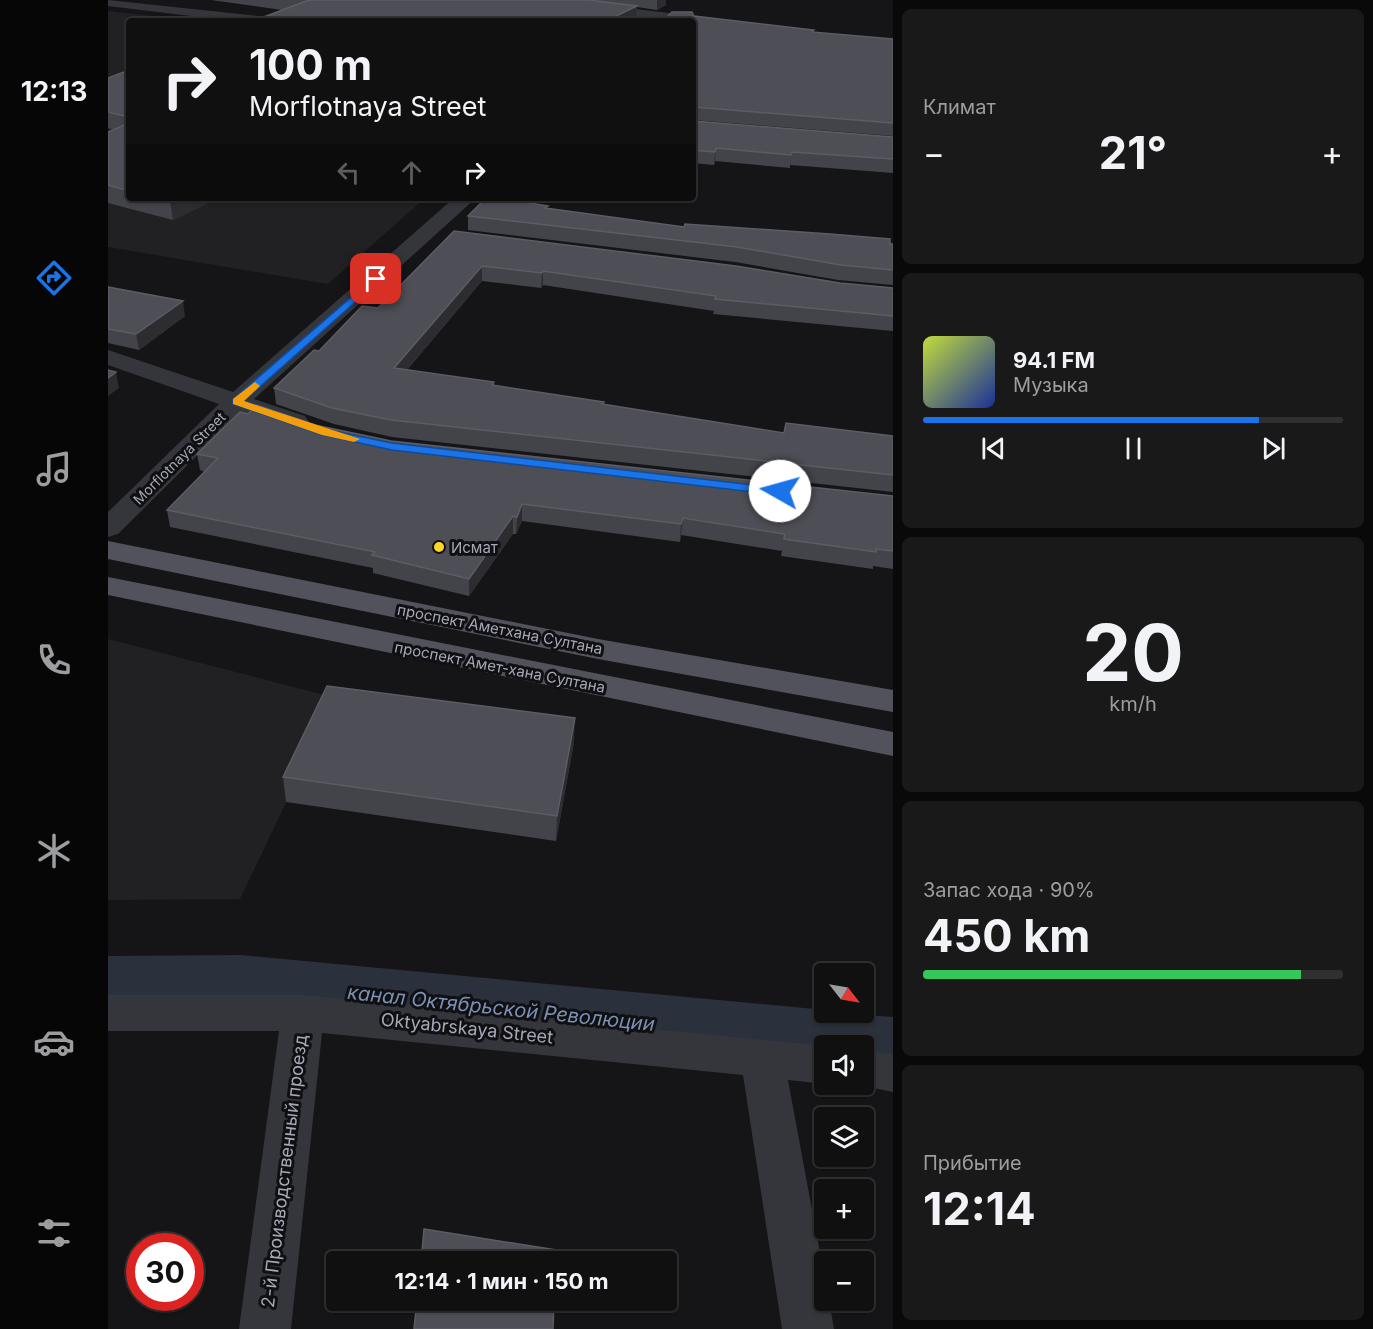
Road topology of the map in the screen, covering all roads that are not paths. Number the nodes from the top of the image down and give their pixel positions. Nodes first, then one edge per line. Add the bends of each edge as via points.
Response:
1 (518, 0) edge
2 (108, 2) edge
3 (244, 18) edge
4 (663, 18) edge
5 (696, 21) edge
6 (725, 23) edge
7 (464, 201) edge
8 (108, 357) edge
9 (237, 402) junction
10 (315, 429) edge
11 (108, 528) edge
12 (108, 550) edge
13 (108, 586) edge
14 (893, 701) edge
15 (893, 744) edge
16 (108, 1013) edge
17 (303, 1013) junction
18 (762, 1057) junction
19 (814, 1064) edge
20 (874, 1070) edge
21 (893, 1073) edge
22 (265, 1329) edge
23 (808, 1329) edge

1 - 4 street
2 - 3 street
5 - 6 street
7 - 9 street, Morflotnaya Street via 440,234
8 - 9 street
9 - 10 street
9 - 11 street, Morflotnaya Street
12 - 14 main road, проспект Аметхана Султана via 487,628
13 - 15 main road, проспект Амет-хана Султана
16 - 17 street, Oktyabrskaya Street
17 - 18 street, Oktyabrskaya Street
17 - 22 street, 2-й Производственный проезд
18 - 19 street, Oktyabrskaya Street
18 - 23 street
20 - 21 street

